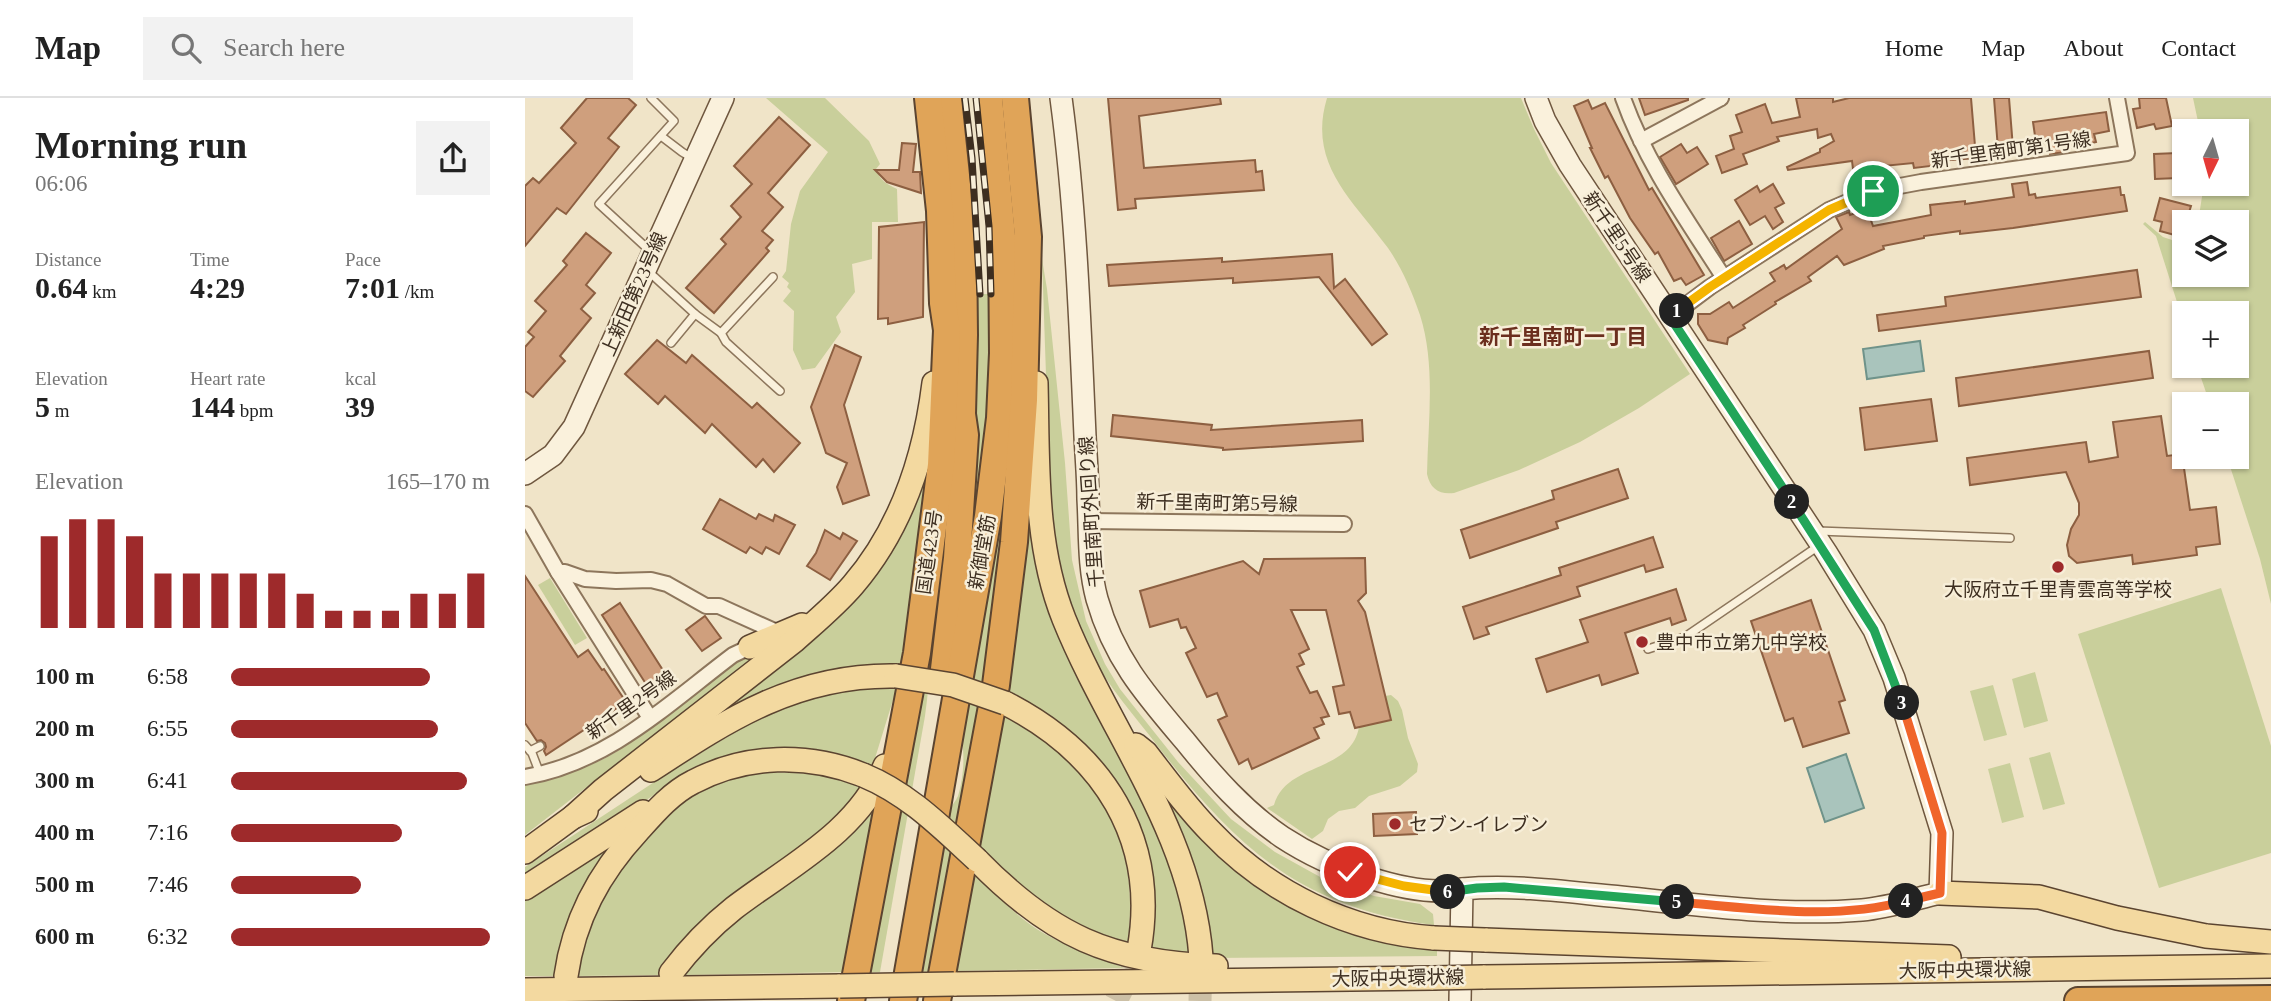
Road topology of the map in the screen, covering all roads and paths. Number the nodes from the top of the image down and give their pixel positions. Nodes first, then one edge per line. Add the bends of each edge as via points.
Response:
1 (651, 98) edge
2 (723, 98) edge
3 (928, 98) edge
4 (949, 98) edge
5 (989, 98) edge
6 (1015, 98) edge
7 (1061, 98) edge
8 (1536, 98) edge
9 (1623, 98) edge
10 (1721, 98) edge
11 (2117, 98) edge
12 (661, 136) junction
13 (1641, 141) junction
14 (695, 159) junction
15 (1028, 237) junction
16 (649, 261) junction
17 (773, 277) dead end
18 (1724, 278) junction
19 (943, 303) junction
20 (695, 314) junction
21 (1670, 317) junction
22 (721, 333) junction
23 (671, 343) dead end
24 (780, 391) dead end
25 (962, 414) junction
26 (525, 474) edge
27 (525, 514) edge
28 (1089, 521) junction
29 (1344, 524) dead end
30 (1816, 538) junction
31 (2011, 538) dead end
32 (558, 572) junction
33 (831, 608) junction
34 (781, 634) junction
35 (750, 647) joint
36 (1648, 649) dead end
37 (909, 666) junction
38 (1106, 706) junction
39 (650, 718) junction
40 (540, 746) dead end
41 (528, 748) edge
42 (532, 776) edge
43 (693, 782) junction
44 (573, 817) junction
45 (525, 852) edge
46 (525, 888) edge
47 (1462, 889) junction
48 (1940, 893) junction
49 (2271, 942) edge
50 (1139, 950) tunnel mouth
51 (1201, 957) tunnel mouth
52 (2271, 966) edge
53 (2109, 969) junction
54 (671, 973) dead end
55 (566, 976) dead end
56 (1344, 979) junction
57 (525, 990) edge
58 (846, 993) edge
59 (945, 993) edge
60 (2271, 999) edge
61 (884, 1001) edge
62 (903, 1001) edge
63 (1460, 1001) edge
64 (2078, 1001) edge

1 - 12 lane via 674,121
2 - 14 street, 上新田第23号線
3 - 19 highway, 国道423号 via 940,211
4 - 25 highway, 新御堂筋 via 963,243
5 - 62 highway, 新御堂筋 via 1002,236 1000,418 988,516
6 - 15 highway
7 - 28 street, 千里南町外回り線 via 1074,238
8 - 21 street, 新千里5号線 via 1562,153
9 - 13 street
10 - 13 street
11 - 18 street, 新千里南町第1号線 via 2127,153 1873,191 1829,210
12 - 14 lane
12 - 16 lane via 599,204
13 - 18 street
14 - 16 street, 上新田第23号線
15 - 38 main road via 1045,558 1064,620
15 - 59 highway via 1024,400 1008,598
16 - 20 lane
16 - 26 street, 上新田第23号線 via 571,432 549,458
17 - 22 lane
18 - 21 street, 新千里南町第1号線
19 - 33 main road via 930,417 912,483 872,560
19 - 37 highway, 国道423号 via 947,330 941,465
20 - 22 lane
20 - 23 lane
21 - 30 street, 新千里5号線
22 - 24 lane
25 - 37 highway via 945,535
25 - 61 highway, 新御堂筋 via 965,448 950,628
27 - 32 street
28 - 29 street, 新千里南町第5号線
28 - 47 street, 千里南町外回り線 via 1094,588 1119,655 1152,703 1232,796 1285,838 1341,869 1404,886
30 - 31 lane
30 - 36 lane via 1685,637
30 - 48 street, 新千里5号線 via 1874,630 1894,678 1942,833
32 - 34 street via 585,579 667,583 706,606 719,606
32 - 39 street
33 - 34 main road
33 - 44 main road
34 - 35 main road
35 - 39 street, 新千里2号線
37 - 44 main road via 800,689 765,702
37 - 50 main road, bridge via 1005,703 1045,727 1095,773 1131,831 1142,874
37 - 54 main road via 890,752 859,807 821,846 711,927
37 - 58 highway, 国道423号
38 - 51 main road via 1180,860
38 - 53 main road, bridge via 1226,847 1265,879 1353,922 1434,938 1920,955
39 - 42 street, 新千里2号線 via 603,751
40 - 41 lane
41 - 42 lane
43 - 46 main road
43 - 55 main road via 659,809 606,869 578,925
43 - 56 main road, bridge via 729,768 771,760 823,762 863,775 912,802 1017,897 1073,936 1109,950 1174,964 1245,966
44 - 45 main road
47 - 48 street via 1544,890 1826,911 1875,909
47 - 63 street
48 - 49 main road via 2039,897 2206,936
52 - 53 main road, 大阪中央環状線
53 - 56 main road, 大阪中央環状線, bridge
56 - 59 main road, 大阪中央環状線
57 - 58 main road, 大阪中央環状線
58 - 59 main road, 大阪中央環状線, bridge
60 - 64 highway

